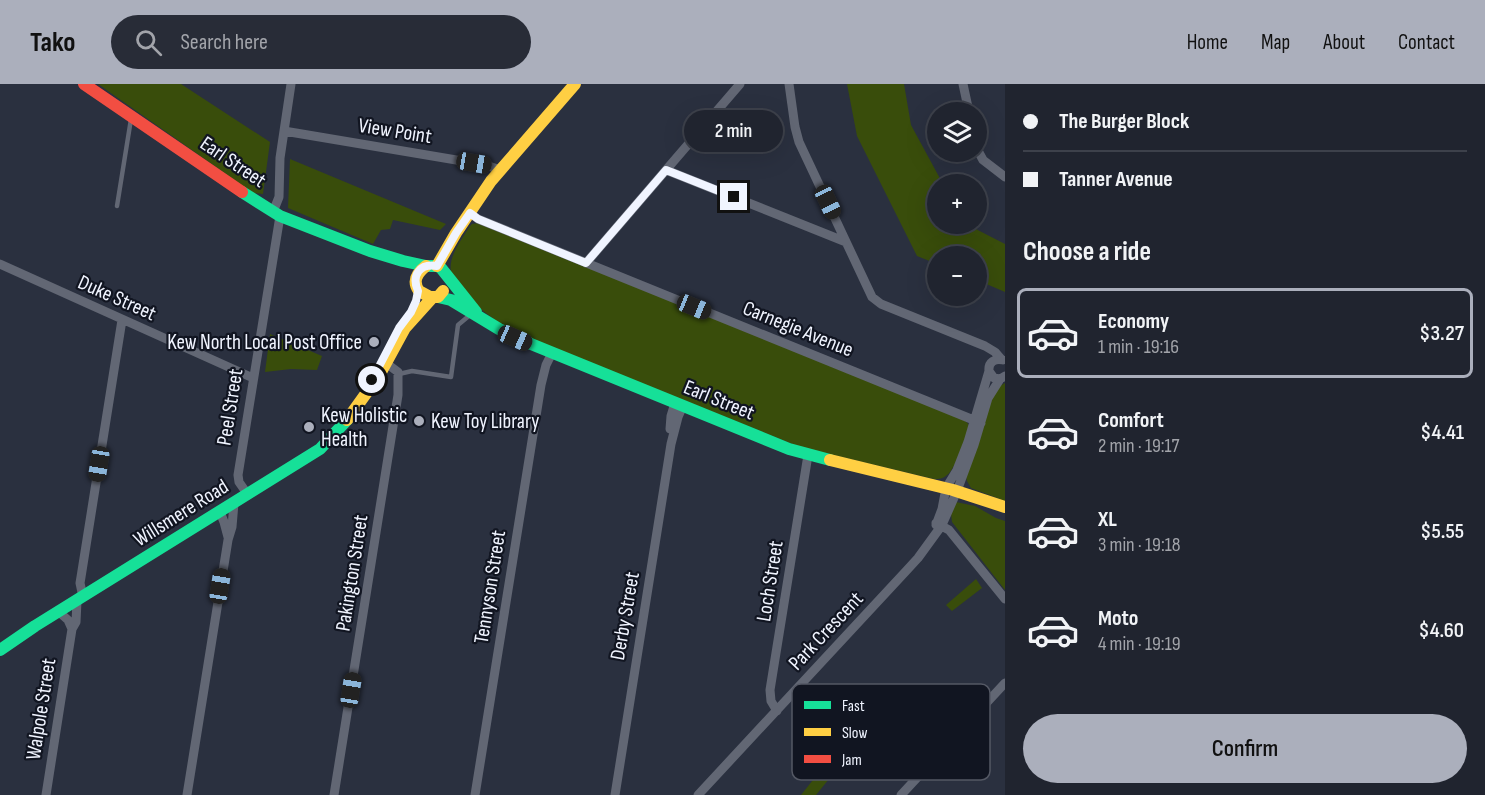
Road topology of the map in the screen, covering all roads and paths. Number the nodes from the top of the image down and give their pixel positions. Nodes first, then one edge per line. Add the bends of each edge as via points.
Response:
1 (84, 84) edge
2 (291, 84) edge
3 (575, 84) edge
4 (740, 84) edge
5 (789, 84) edge
6 (963, 84) edge
7 (967, 102) edge
8 (132, 117) junction
9 (284, 131) junction
10 (986, 162) edge
11 (500, 170) junction
12 (666, 170) junction
13 (1005, 177) edge
14 (117, 206) dead end
15 (470, 213) junction
16 (277, 214) junction
17 (846, 242) junction
18 (370, 251) junction
19 (586, 263) junction
20 (0, 264) edge
21 (432, 266) junction
22 (447, 277) junction
23 (417, 288) junction
24 (435, 297) junction
25 (476, 314) junction
26 (122, 320) junction
27 (977, 344) junction
28 (549, 352) junction
29 (1003, 360) edge
30 (386, 363) junction
31 (990, 367) junction
32 (399, 374) junction
33 (253, 378) junction
34 (1003, 378) edge
35 (367, 391) junction
36 (679, 405) junction
37 (978, 421) junction
38 (808, 455) junction
39 (952, 489) junction
40 (248, 495) junction
41 (234, 503) junction
42 (1005, 507) edge
43 (220, 512) junction
44 (939, 524) junction
45 (228, 540) junction
46 (80, 599) junction
47 (1005, 599) edge
48 (59, 612) junction
49 (72, 629) junction
50 (0, 650) edge
51 (1005, 683) edge
52 (802, 684) edge
53 (792, 695) edge
54 (990, 699) edge
55 (777, 711) junction
56 (915, 780) edge
57 (46, 795) edge
58 (187, 795) edge
59 (334, 795) edge
60 (476, 795) edge
61 (615, 795) edge
62 (698, 795) edge
63 (901, 795) edge

1 - 8 main road, Earl Street
2 - 9 street, Peel Street
3 - 11 main road
4 - 12 street
5 - 17 street via 799,142
6 - 7 street
8 - 14 lane
8 - 16 main road, Earl Street
9 - 11 street, View Point
9 - 16 street, Peel Street
10 - 13 street
11 - 15 main road
12 - 17 street
12 - 19 street
15 - 19 street, Carnegie Avenue
15 - 21 main road
16 - 18 main road, Earl Street
16 - 33 street, Peel Street
17 - 27 street via 876,301
18 - 21 main road, Earl Street
18 - 23 main road, Earl Street via 398,268
19 - 37 street, Carnegie Avenue
20 - 26 street, Duke Street
21 - 22 main road
21 - 23 main road via 417,273
22 - 24 main road via 445,288
22 - 25 main road, Earl Street
23 - 24 main road via 423,295
23 - 35 main road, Willsmere Road via 411,312
24 - 25 main road, Earl Street via 451,300
24 - 30 main road, Willsmere Road via 412,319
25 - 28 main road, Earl Street via 515,338
25 - 32 lane via 458,325 450,377 412,371
26 - 33 street, Duke Street
26 - 46 street, Walpole Street
27 - 29 street via 990,348
27 - 31 street
28 - 36 main road, Earl Street
28 - 60 street, Tennyson Street via 541,361 541,385
29 - 31 street via 995,359
30 - 32 street
30 - 35 main road, Willsmere Road
31 - 34 street via 992,376
31 - 37 street, Park Crescent
32 - 59 street, Pakington Street
33 - 40 street, Peel Street via 238,475
34 - 37 street, Park Crescent
35 - 40 main road, Willsmere Road via 347,421 320,449
36 - 38 main road, Earl Street
36 - 61 street, Derby Street via 671,416 671,444
37 - 39 street, Park Crescent
38 - 39 main road, Earl Street
38 - 55 street, Loch Street via 770,690
39 - 42 main road, Earl Street
39 - 44 street, Park Crescent
40 - 41 main road, Willsmere Road
41 - 43 main road, Willsmere Road
41 - 45 street
43 - 45 street
43 - 46 main road, Willsmere Road
44 - 47 street via 949,530
44 - 52 street, Park Crescent via 918,558
45 - 58 street
46 - 48 main road, Willsmere Road
46 - 49 street, Walpole Street
48 - 49 street
48 - 50 main road, Willsmere Road
49 - 57 street, Walpole Street
51 - 54 street
53 - 55 street, Park Crescent
55 - 62 street, Park Crescent
56 - 63 street

